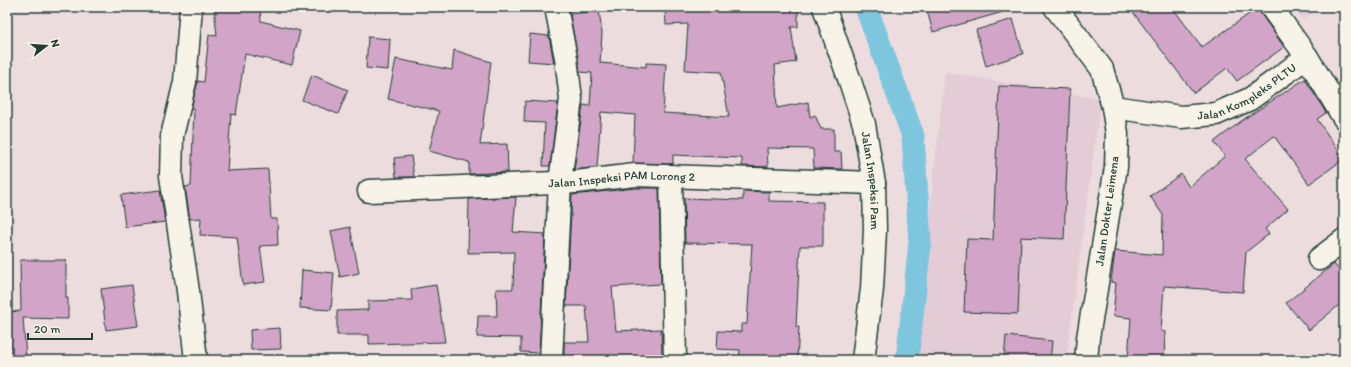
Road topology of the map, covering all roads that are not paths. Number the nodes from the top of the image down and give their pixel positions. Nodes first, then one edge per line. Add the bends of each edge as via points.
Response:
1 (191, 7) edge
2 (556, 7) edge
3 (824, 7) edge
4 (1055, 7) edge
5 (1271, 7) edge
6 (1307, 57) junction
7 (1113, 106) junction
8 (1344, 118) edge
9 (671, 176) junction
10 (560, 182) junction
11 (874, 183) junction
12 (369, 191) dead end
13 (1344, 240) edge
14 (1319, 260) dead end
15 (196, 360) edge
16 (551, 360) edge
17 (675, 360) edge
18 (863, 360) edge
19 (1086, 360) edge

1 - 15 street via 185,82 172,136 171,176
2 - 10 street via 572,99
3 - 11 street, Jalan Inspeksi Pam via 864,124
4 - 7 street, Jalan Dokter Leimena via 1102,69
5 - 6 street
6 - 7 street, Jalan Kompleks PLTU via 1250,99 1216,114 1181,117
6 - 8 street, Jalan Kompleks PLTU
7 - 19 street, Jalan Dokter Leimena via 1117,134 1116,167
9 - 10 street, Jalan Inspeksi PAM Lorong 2 via 635,175
9 - 11 street, Jalan Inspeksi PAM Lorong 2
9 - 17 street
10 - 12 street, Jalan Inspeksi PAM Lorong 2
10 - 16 street
11 - 18 street, Jalan Inspeksi Pam via 872,288
13 - 14 street

